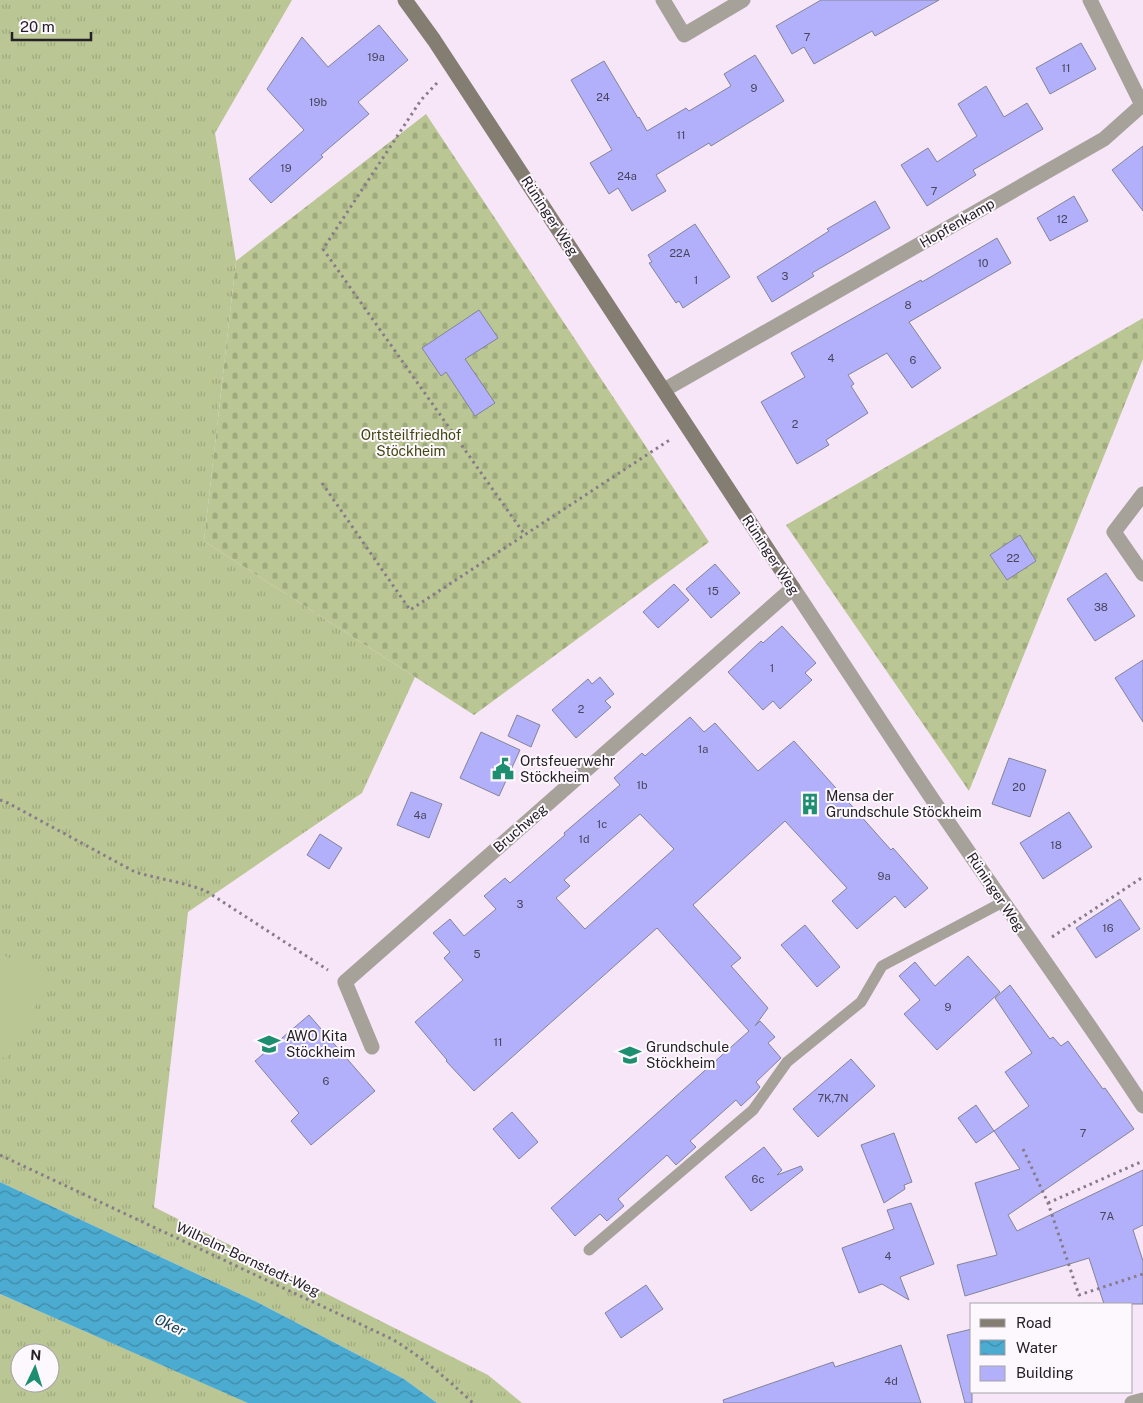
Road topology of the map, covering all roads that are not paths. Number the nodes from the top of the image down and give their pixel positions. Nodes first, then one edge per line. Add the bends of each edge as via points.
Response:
1 (405, 0) edge
2 (662, 0) edge
3 (742, 0) edge
4 (1090, 0) edge
5 (664, 390) junction
6 (1143, 494) edge
7 (1143, 574) edge
8 (793, 588) junction
9 (1003, 902) junction
10 (372, 1047) dead end
11 (1143, 1106) edge
12 (589, 1250) dead end
13 (1143, 1400) edge
14 (1132, 1403) edge

1 - 5 street, Rüninger Weg
2 - 3 street via 684,35
4 - 5 street, Hopfenkamp via 1142,105 1104,140
5 - 8 street, Rüninger Weg
6 - 7 street via 1114,532
8 - 9 street, Rüninger Weg
8 - 10 street, Bruchweg via 345,982
9 - 11 street, Rüninger Weg
9 - 12 lane via 882,966 862,1002 787,1062 753,1110
13 - 14 street

